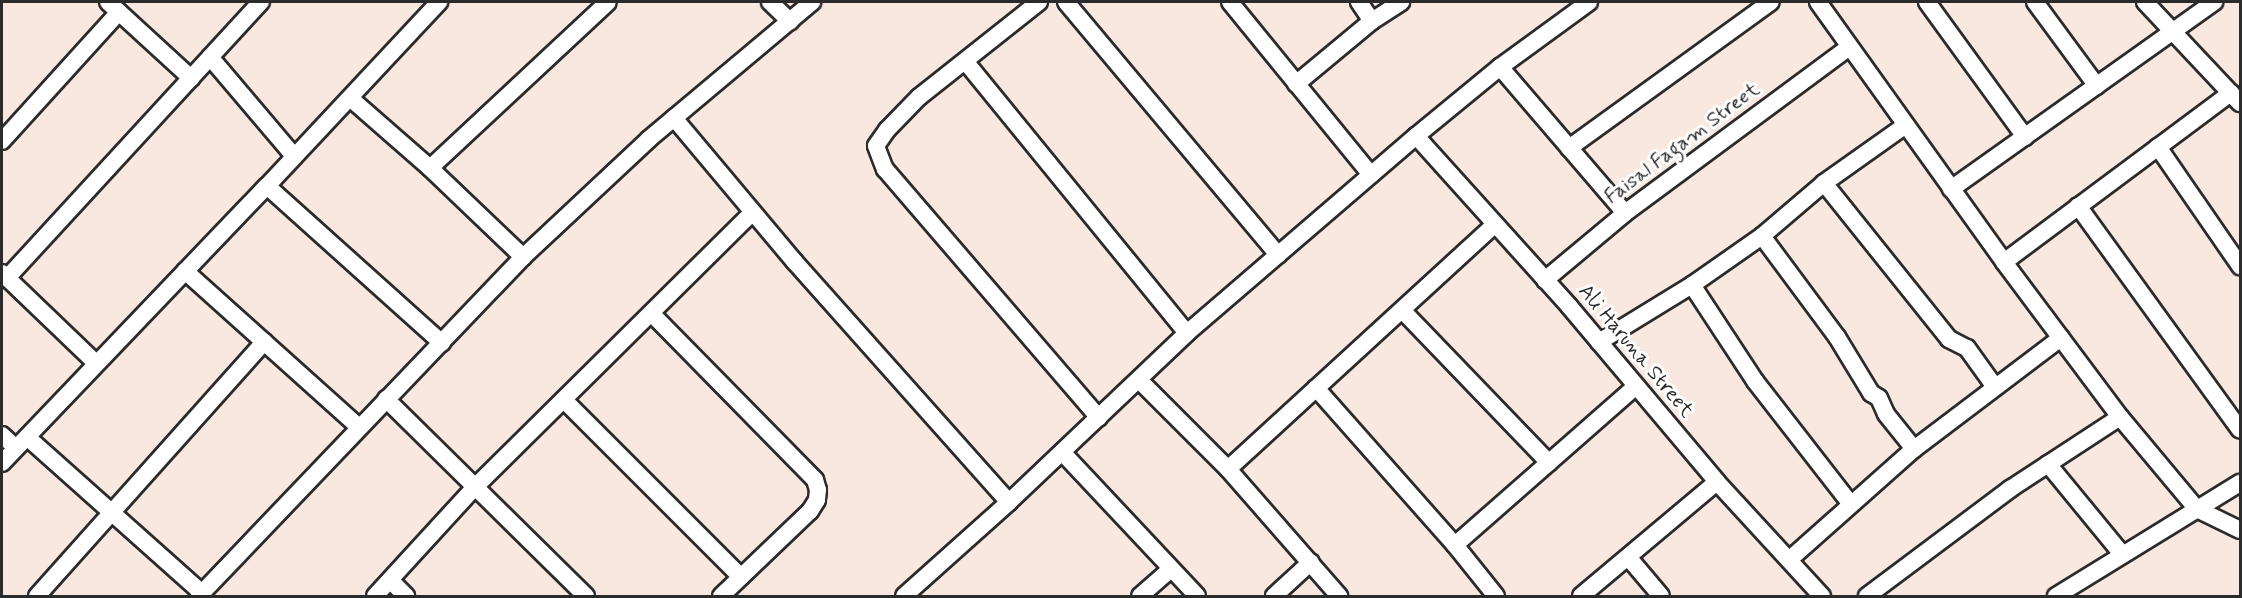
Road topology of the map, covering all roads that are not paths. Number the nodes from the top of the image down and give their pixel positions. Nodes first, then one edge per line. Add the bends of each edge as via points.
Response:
1 (261, 2) edge
2 (439, 2) edge
3 (608, 2) edge
4 (770, 2) edge
5 (812, 2) edge
6 (1039, 2) edge
7 (1066, 2) edge
8 (1230, 2) edge
9 (1359, 2) edge
10 (1401, 2) edge
11 (1589, 2) edge
12 (1771, 2) edge
13 (1818, 2) edge
14 (1927, 2) edge
15 (2035, 2) edge
16 (2145, 2) edge
17 (2214, 2) edge
18 (113, 7) edge
19 (790, 21) junction
20 (1372, 21) junction
21 (2173, 32) junction
22 (1849, 46) junction
23 (210, 57) junction
24 (965, 61) junction
25 (1500, 67) junction
26 (191, 78) junction
27 (1296, 84) junction
28 (2097, 86) junction
29 (350, 98) junction
30 (2236, 98) edge
31 (674, 118) junction
32 (1906, 125) junction
33 (1416, 136) junction
34 (2025, 137) junction
35 (2, 141) edge
36 (2158, 147) junction
37 (1569, 148) junction
38 (294, 156) junction
39 (430, 168) junction
40 (1371, 175) junction
41 (1824, 183) junction
42 (267, 186) junction
43 (1952, 189) junction
44 (2078, 206) junction
45 (752, 213) junction
46 (1625, 213) junction
47 (1495, 224) junction
48 (1762, 236) junction
49 (1278, 255) junction
50 (523, 257) junction
51 (2004, 262) junction
52 (2241, 266) edge
53 (185, 271) junction
54 (4, 276) edge
55 (1545, 280) junction
56 (1692, 285) junction
57 (1402, 310) junction
58 (652, 314) junction
59 (1187, 333) junction
60 (2061, 339) junction
61 (264, 342) junction
62 (1599, 342) junction
63 (442, 344) junction
64 (96, 363) junction
65 (1138, 380) junction
66 (1636, 386) junction
67 (1995, 387) junction
68 (1316, 388) junction
69 (386, 399) junction
70 (564, 400) junction
71 (2120, 417) junction
72 (1099, 418) junction
73 (359, 426) junction
74 (2241, 430) edge
75 (2, 435) edge
76 (21, 442) junction
77 (1914, 449) junction
78 (1062, 452) junction
79 (2, 463) edge
80 (1549, 463) junction
81 (2048, 464) junction
82 (1228, 470) junction
83 (1718, 482) junction
84 (2241, 483) edge
85 (475, 487) junction
86 (1010, 502) junction
87 (1850, 503) junction
88 (2197, 509) junction
89 (114, 512) junction
90 (2241, 530) edge
91 (1455, 545) junction
92 (2122, 554) junction
93 (1628, 557) junction
94 (1790, 559) junction
95 (1311, 562) junction
96 (1171, 569) junction
97 (741, 577) junction
98 (390, 580) junction
99 (201, 595) edge
100 (37, 597) edge
101 (375, 597) edge
102 (406, 597) edge
103 (586, 597) edge
104 (721, 597) edge
105 (904, 597) edge
106 (1140, 597) edge
107 (1197, 597) edge
108 (1274, 597) edge
109 (1339, 597) edge
110 (1496, 597) edge
111 (1581, 597) edge
112 (1661, 597) edge
113 (1822, 597) edge
114 (1868, 597) edge
115 (2056, 597) edge

1 - 23 street
2 - 29 street
3 - 39 street
4 - 19 street
5 - 19 street
6 - 24 street
7 - 49 street
8 - 27 street
9 - 20 street
10 - 20 street
11 - 25 street
12 - 37 street
13 - 22 street
14 - 34 street
15 - 28 street
16 - 21 street
17 - 21 street
18 - 26 street
18 - 35 street
19 - 31 street
20 - 27 street
21 - 28 street
21 - 30 street
22 - 32 street
22 - 46 street, Faisal Fagam Street
23 - 26 street
23 - 38 street
24 - 59 street
24 - 72 street via 886,130 877,142 877,153 899,186
25 - 33 street
25 - 37 street
26 - 54 street
27 - 40 street
28 - 34 street
29 - 38 street
29 - 39 street
30 - 36 street
31 - 45 street
31 - 50 street
32 - 41 street
32 - 43 street
33 - 40 street
33 - 47 street, Ali Haruna Street
34 - 43 street
36 - 44 street
36 - 52 street
37 - 46 street
38 - 42 street
39 - 50 street
40 - 49 street
41 - 48 street
41 - 67 street via 1949,339 1967,348
42 - 53 street
42 - 63 street
43 - 51 street
44 - 51 street
44 - 74 street
45 - 58 street
45 - 86 street
46 - 55 street, Faisal Fagam Street
47 - 55 street, Ali Haruna Street
47 - 57 street
48 - 56 street
48 - 77 street
49 - 59 street
50 - 63 street
51 - 60 street
53 - 61 street
53 - 64 street
54 - 64 street
55 - 62 street, Ali Haruna Street
56 - 62 street
56 - 87 street via 1755,381
57 - 68 street
57 - 80 street
58 - 70 street
58 - 97 street via 815,480 817,500 810,511
59 - 65 street
60 - 67 street
60 - 71 street
61 - 73 street
61 - 89 street
62 - 66 street, Ali Haruna Street
63 - 69 street
64 - 76 street
65 - 72 street
65 - 82 street
66 - 80 street
66 - 83 street, Ali Haruna Street
67 - 77 street
68 - 82 street
68 - 91 street
69 - 73 street
69 - 85 street
70 - 85 street
70 - 97 street
71 - 81 street
71 - 88 street
72 - 78 street
73 - 99 street
75 - 76 street
76 - 79 street
76 - 89 street
77 - 87 street
78 - 86 street
78 - 96 street
80 - 91 street
81 - 92 street
81 - 114 street
82 - 95 street
83 - 93 street
83 - 94 street, Ali Haruna Street
84 - 88 street
85 - 98 street
85 - 103 street
86 - 105 street
87 - 94 street
88 - 90 street
88 - 92 street
89 - 99 street
89 - 100 street
91 - 110 street
92 - 115 street
93 - 111 street
93 - 112 street
94 - 113 street, Ali Haruna Street
95 - 108 street
95 - 109 street
96 - 106 street
96 - 107 street
97 - 104 street
98 - 101 street
98 - 102 street

